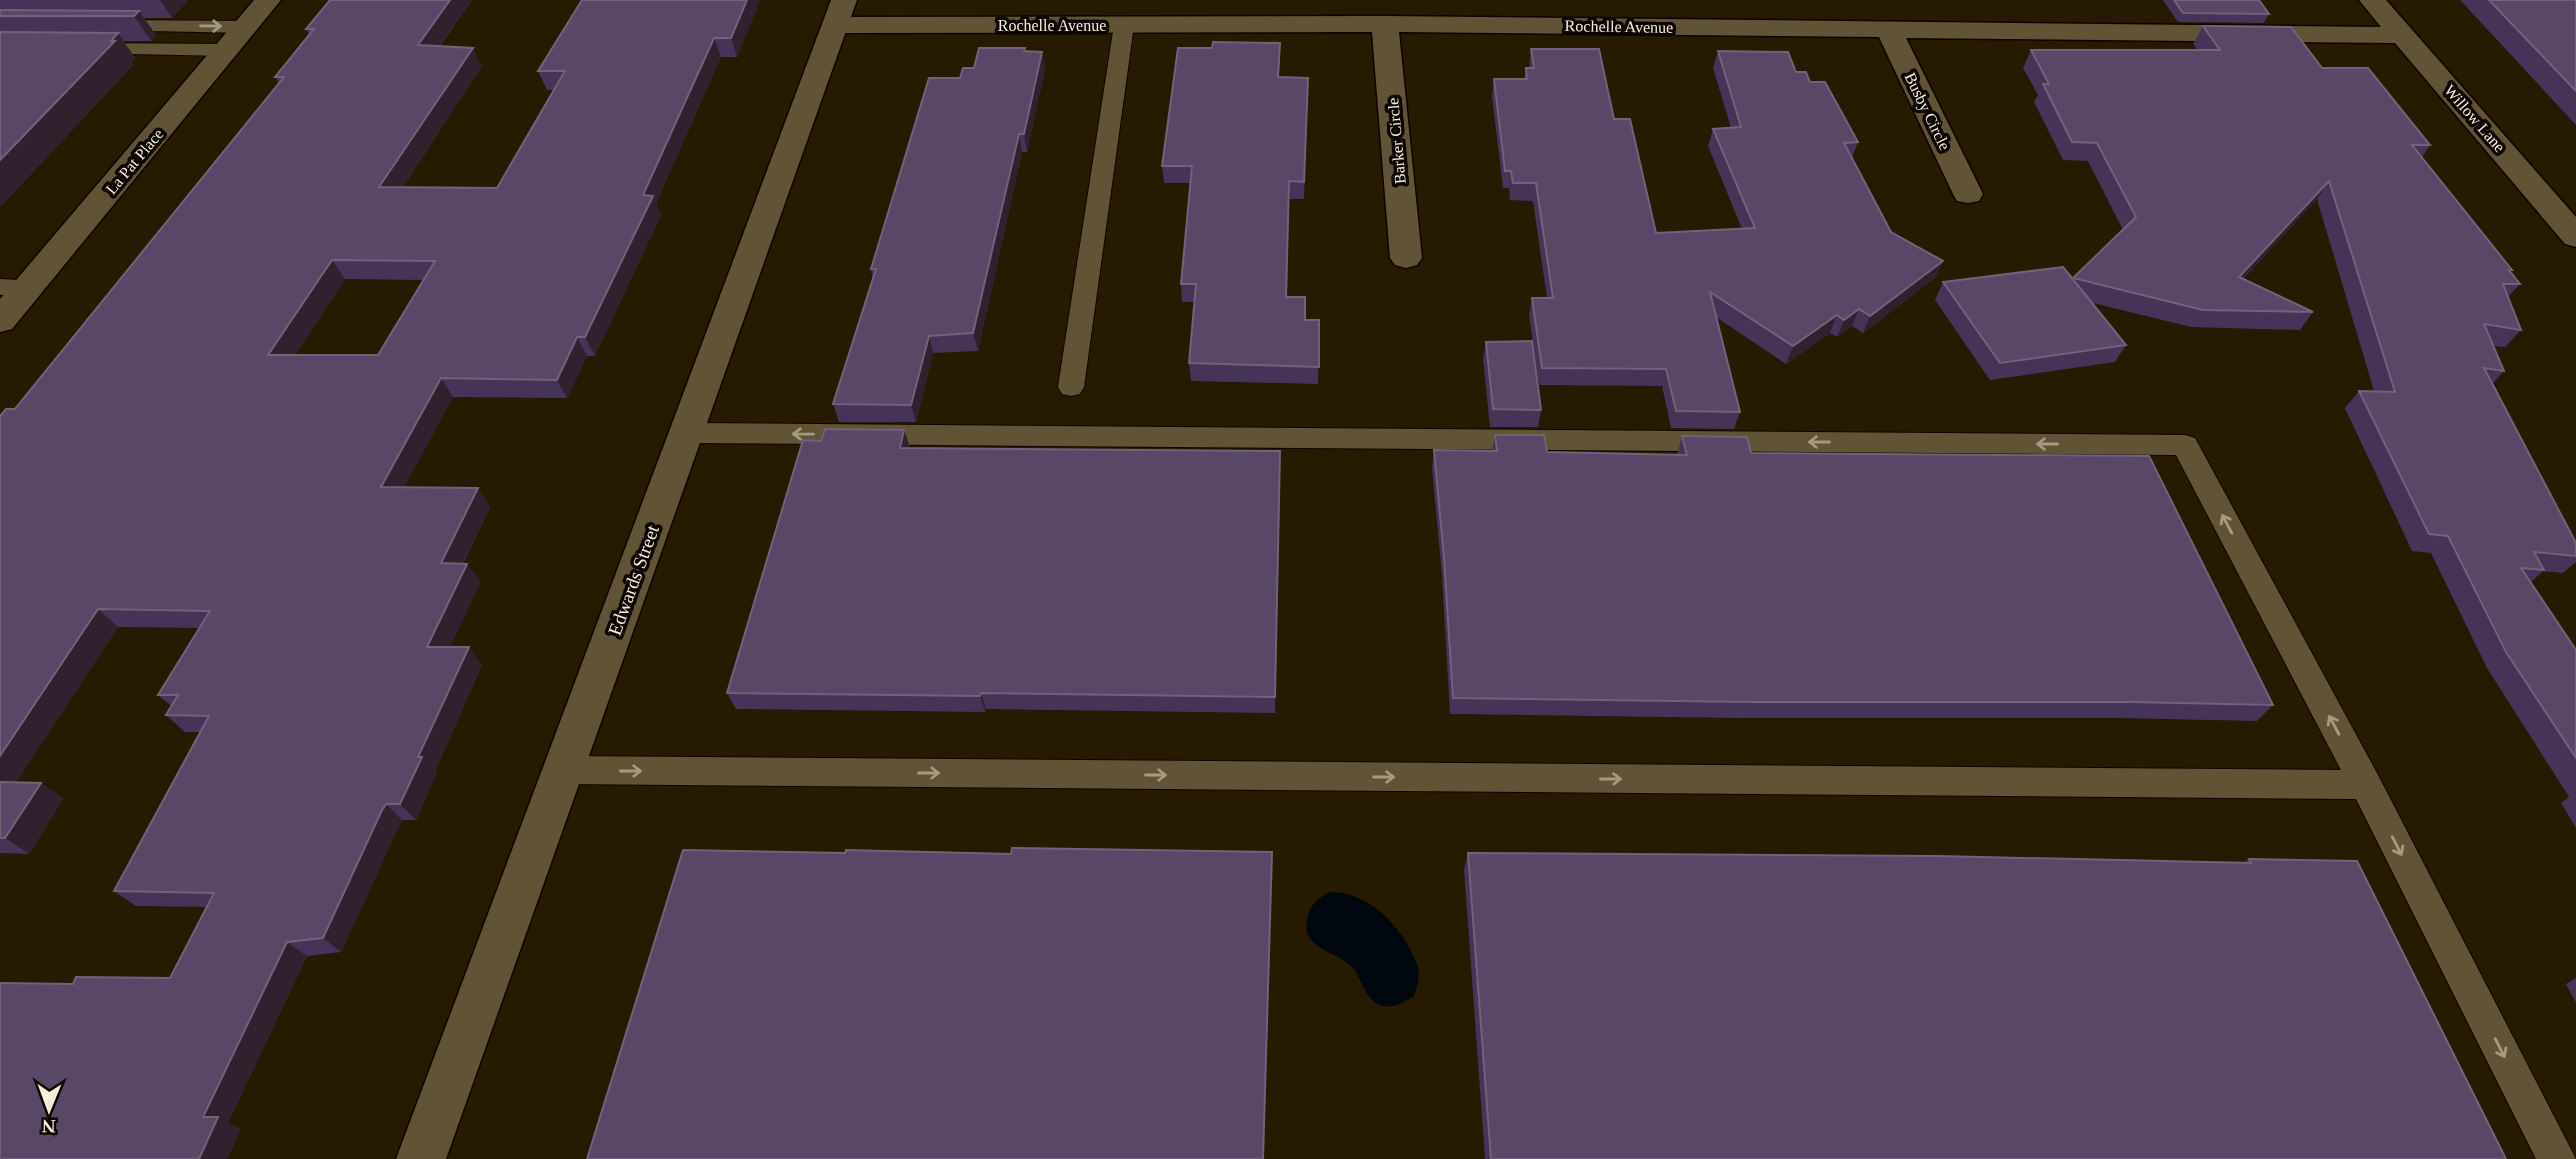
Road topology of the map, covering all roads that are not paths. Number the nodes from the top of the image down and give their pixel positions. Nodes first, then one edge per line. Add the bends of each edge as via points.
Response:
1 (268, 0) edge
2 (2372, 0) edge
3 (839, 13) edge
4 (1385, 24) junction
5 (1124, 25) junction
6 (95, 26) edge
7 (246, 27) junction
8 (1888, 28) junction
9 (2402, 35) junction
10 (69, 49) edge
11 (226, 50) junction
12 (1968, 194) dead end
13 (2576, 237) edge
14 (1406, 258) dead end
15 (14, 287) edge
16 (0, 321) edge
17 (1072, 387) dead end
18 (687, 433) junction
19 (563, 771) junction
20 (2366, 785) junction
21 (421, 1159) edge
22 (2557, 1159) edge

1 - 7 street, La Pat Place
2 - 9 street, Willow Lane
3 - 5 street, Rochelle Avenue
3 - 18 street, Edwards Street
4 - 5 street, Rochelle Avenue
4 - 8 street, Rochelle Avenue
4 - 14 street, Barker Circle
5 - 17 lane
6 -> 7 lane
7 - 11 street, La Pat Place
8 - 9 street, Rochelle Avenue
8 - 12 street, Busby Circle
9 - 13 street, Willow Lane
10 - 11 lane
11 - 15 street, La Pat Place
15 - 16 street, La Pat Place
18 - 19 street, Edwards Street
20 -> 18 lane via 2185,445
19 -> 20 lane
19 - 21 street, Edwards Street
20 -> 22 lane

